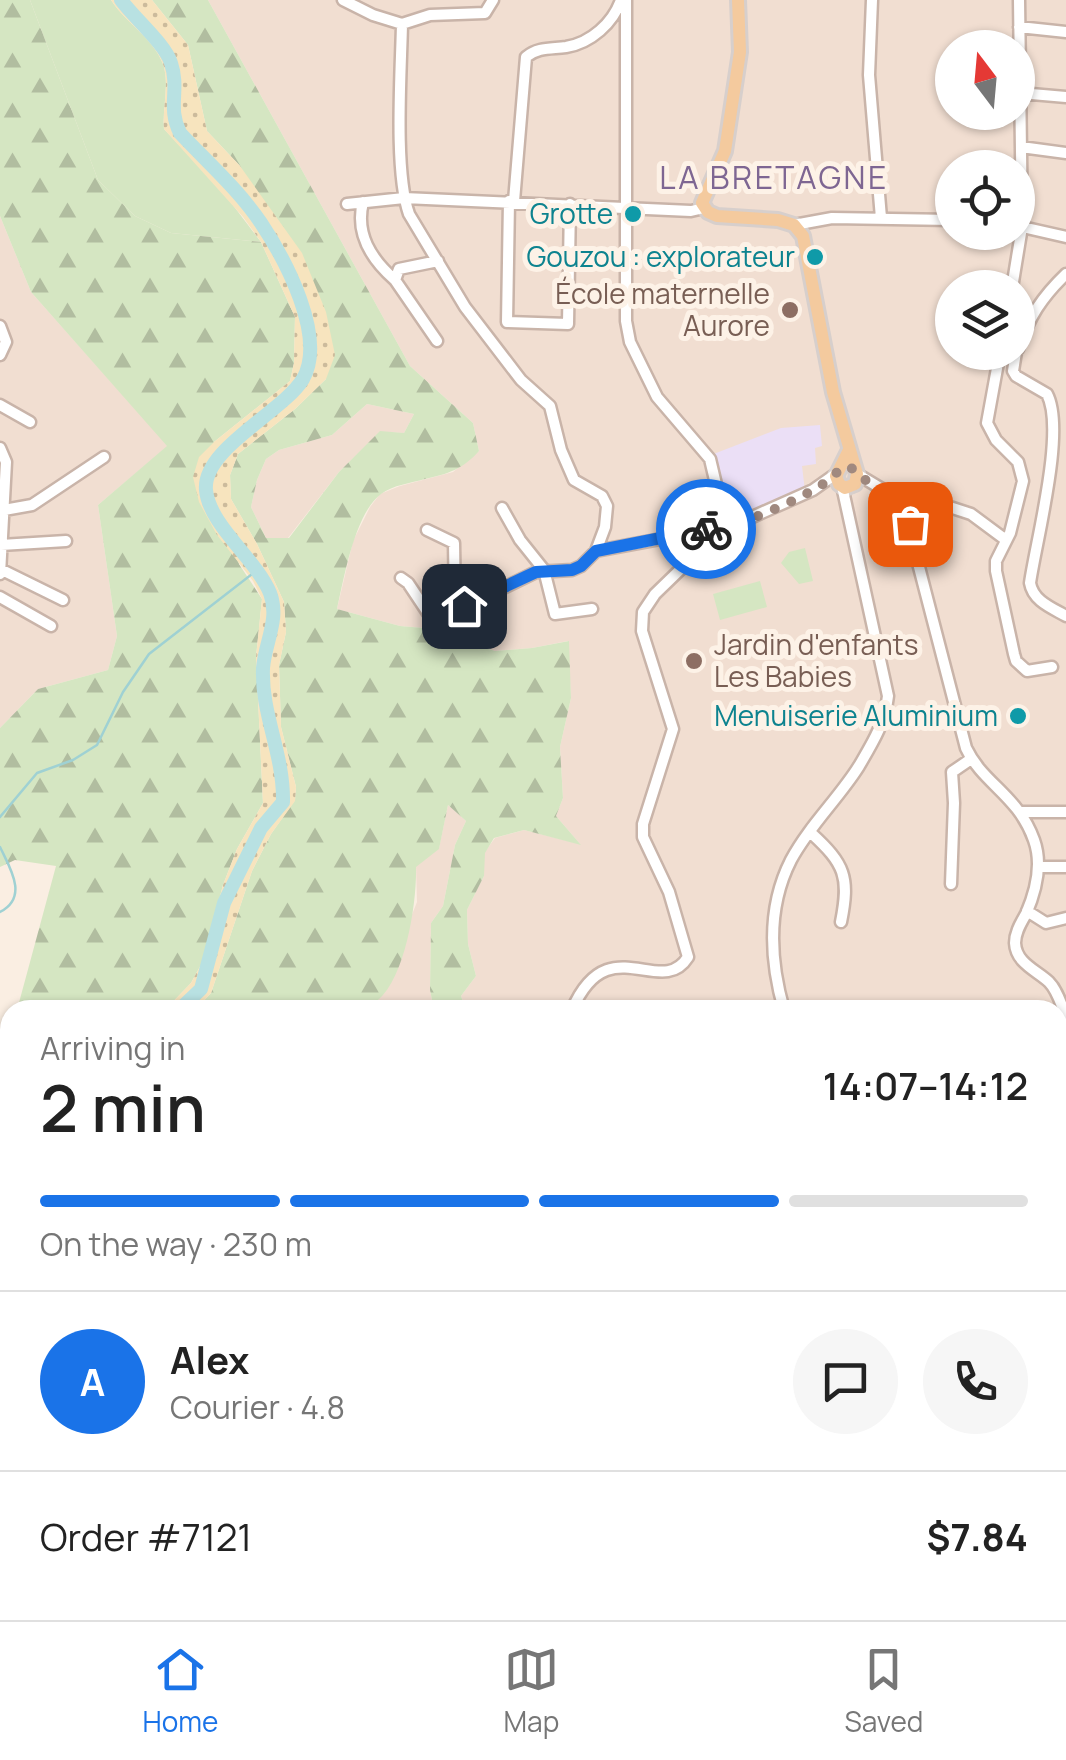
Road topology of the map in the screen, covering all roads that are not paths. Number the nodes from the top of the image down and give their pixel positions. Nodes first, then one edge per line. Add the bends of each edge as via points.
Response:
1 (344, 0) edge
2 (493, 0) edge
3 (623, 0) edge
4 (738, 0) edge
5 (872, 0) edge
6 (1020, 0) edge
7 (402, 24) junction
8 (1019, 27) junction
9 (1019, 30) edge
10 (1066, 32) edge
11 (1035, 95) edge
12 (1066, 98) edge
13 (1021, 130) edge
14 (1021, 147) junction
15 (1021, 150) edge
16 (1066, 153) edge
17 (404, 198) junction
18 (511, 201) junction
19 (363, 202) junction
20 (347, 204) dead end
21 (570, 204) junction
22 (627, 206) junction
23 (704, 208) junction
24 (881, 218) junction
25 (935, 220) edge
26 (794, 226) junction
27 (1035, 230) edge
28 (1066, 237) edge
29 (438, 261) junction
30 (1066, 274) edge
31 (394, 280) junction
32 (1035, 308) edge
33 (0, 326) edge
34 (437, 341) dead end
35 (0, 355) edge
36 (997, 370) edge
37 (1013, 370) edge
38 (0, 404) edge
39 (30, 422) dead end
40 (0, 448) edge
41 (104, 457) dead end
42 (847, 481) junction
43 (887, 492) junction
44 (502, 508) dead end
45 (4, 510) junction
46 (426, 530) dead end
47 (719, 530) junction
48 (1006, 540) junction
49 (66, 541) dead end
50 (1, 545) edge
51 (596, 551) junction
52 (0, 556) edge
53 (544, 570) junction
54 (0, 571) edge
55 (401, 578) dead end
56 (0, 598) edge
57 (63, 600) dead end
58 (455, 606) junction
59 (592, 609) dead end
60 (1066, 616) edge
61 (51, 626) dead end
62 (1052, 667) dead end
63 (971, 759) junction
64 (1021, 812) junction
65 (1066, 812) edge
66 (810, 834) junction
67 (1066, 866) edge
68 (1038, 867) junction
69 (951, 884) dead end
70 (1027, 911) junction
71 (1066, 918) edge
72 (841, 922) dead end
73 (1051, 984) junction
74 (1066, 988) edge
75 (579, 1000) edge
76 (782, 1000) edge
77 (1058, 1000) edge

1 - 7 street
2 - 7 street via 485,12
3 - 18 street via 589,38 526,57
3 - 22 street
4 - 23 main road via 732,110
5 - 24 street via 869,75
6 - 8 street
7 - 17 street
8 - 9 street
8 - 10 street
11 - 12 street
13 - 14 street
14 - 15 street
14 - 16 street
17 - 18 street
17 - 19 street
17 - 29 street
18 - 21 street
18 - 21 street via 507,322 568,324
19 - 20 street
19 - 31 street via 358,222 365,243
21 - 22 street
22 - 23 street
22 - 47 street via 630,342 657,397 710,459
23 - 26 main road via 717,216
24 - 25 street
24 - 26 street
26 - 42 main road via 805,241 848,452
27 - 28 street
29 - 31 street via 399,269
29 - 51 street via 511,368 550,406 574,480 608,506
30 - 32 street
31 - 34 street
33 - 35 street via 6,342
36 - 48 street via 988,423 1018,462 1023,481
37 - 60 street via 1047,394 1054,418 1044,526 1030,584 1041,602
38 - 39 street
40 - 45 street via 6,462
41 - 45 street via 32,505
42 - 43 street
42 - 47 street via 824,484
42 - 66 street via 888,696 882,726
43 - 48 street via 971,514
43 - 63 street via 910,524
44 - 53 street
45 - 50 street
46 - 58 street via 454,542
47 - 51 street
47 - 75 street via 655,594 641,622 673,729 643,837 669,892 688,957 666,973 616,965 592,980
48 - 62 street via 996,561 997,586 1016,661 1027,671
49 - 50 street
50 - 52 street
51 - 53 street via 572,570
52 - 54 street
53 - 58 street
53 - 59 street via 555,614
54 - 57 street
55 - 58 street via 430,616
56 - 61 street
63 - 64 street
63 - 69 street via 952,772
64 - 65 street
64 - 68 street
66 - 72 street via 841,866 847,894
66 - 76 street via 792,858 777,906 772,962
67 - 68 street
68 - 70 street
70 - 71 street via 1046,923
70 - 73 street via 1017,952
73 - 74 street
73 - 77 street

